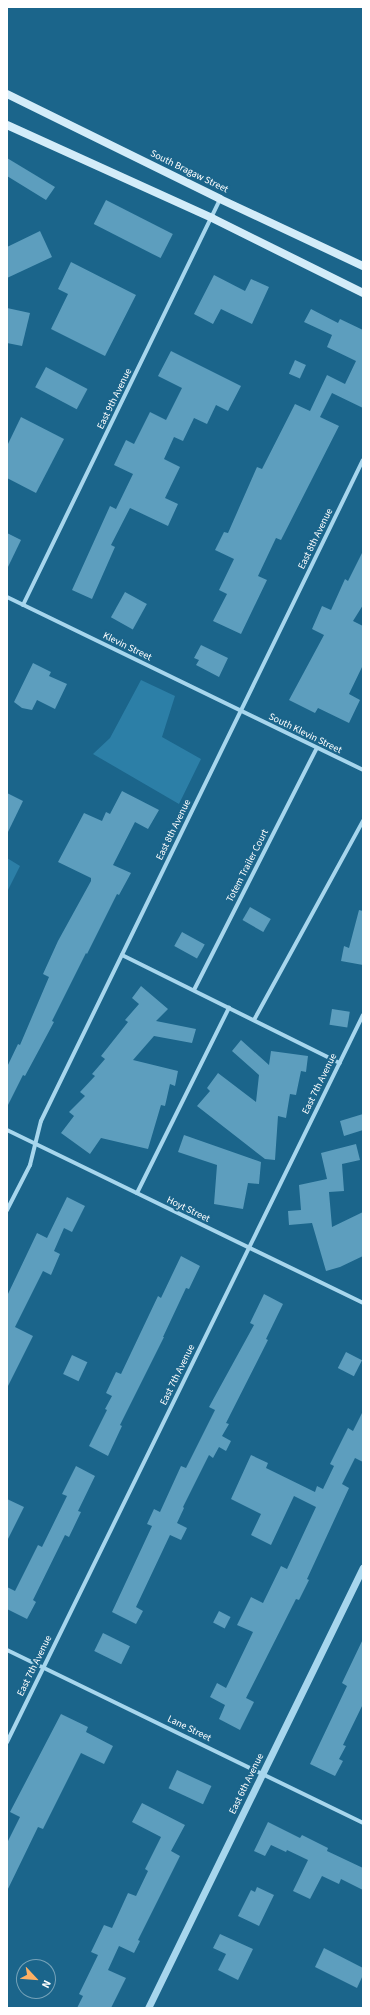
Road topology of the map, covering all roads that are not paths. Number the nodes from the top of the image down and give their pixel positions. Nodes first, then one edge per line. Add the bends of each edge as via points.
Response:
1 (7, 94) edge
2 (7, 125) edge
3 (220, 199) junction
4 (212, 218) junction
5 (363, 266) edge
6 (363, 294) edge
7 (363, 460) edge
8 (7, 598) edge
9 (23, 605) junction
10 (241, 712) junction
11 (317, 748) junction
12 (363, 770) edge
13 (363, 821) edge
14 (122, 955) junction
15 (194, 990) junction
16 (229, 1008) junction
17 (363, 1015) edge
18 (254, 1020) junction
19 (340, 1062) junction
20 (7, 1130) edge
21 (35, 1143) junction
22 (137, 1193) junction
23 (7, 1210) edge
24 (249, 1248) junction
25 (362, 1301) edge
26 (363, 1568) edge
27 (7, 1650) edge
28 (43, 1668) junction
29 (7, 1742) edge
30 (263, 1773) junction
31 (363, 1823) edge
32 (148, 2008) edge

1 - 3 main road, South Bragaw Street
2 - 4 main road
3 - 4 street, East 9th Avenue
3 - 5 main road, South Bragaw Street
4 - 6 main road
4 - 9 street, East 9th Avenue
7 - 10 street, East 8th Avenue
8 - 9 street, Klevin Street
9 - 10 street, Klevin Street
10 - 11 street, South Klevin Street
10 - 14 street, East 8th Avenue
11 - 12 street, South Klevin Street
11 - 15 street, Totem Trailer Court
13 - 18 street
14 - 15 street
14 - 21 street, East 8th Avenue via 41,1121
15 - 16 street
16 - 18 street
16 - 22 street
17 - 19 street, East 7th Avenue
18 - 19 street
19 - 24 street, East 7th Avenue
20 - 21 street, Hoyt Street
21 - 22 street, Hoyt Street
21 - 23 street, East 8th Avenue via 30,1165
22 - 24 street, Hoyt Street
24 - 25 street, Hoyt Street
24 - 28 street, East 7th Avenue
26 - 30 street, East 6th Avenue
27 - 28 street, Lane Street
28 - 29 street, East 7th Avenue
28 - 30 street, Lane Street
30 - 31 street, Lane Street
30 - 32 street, East 6th Avenue

